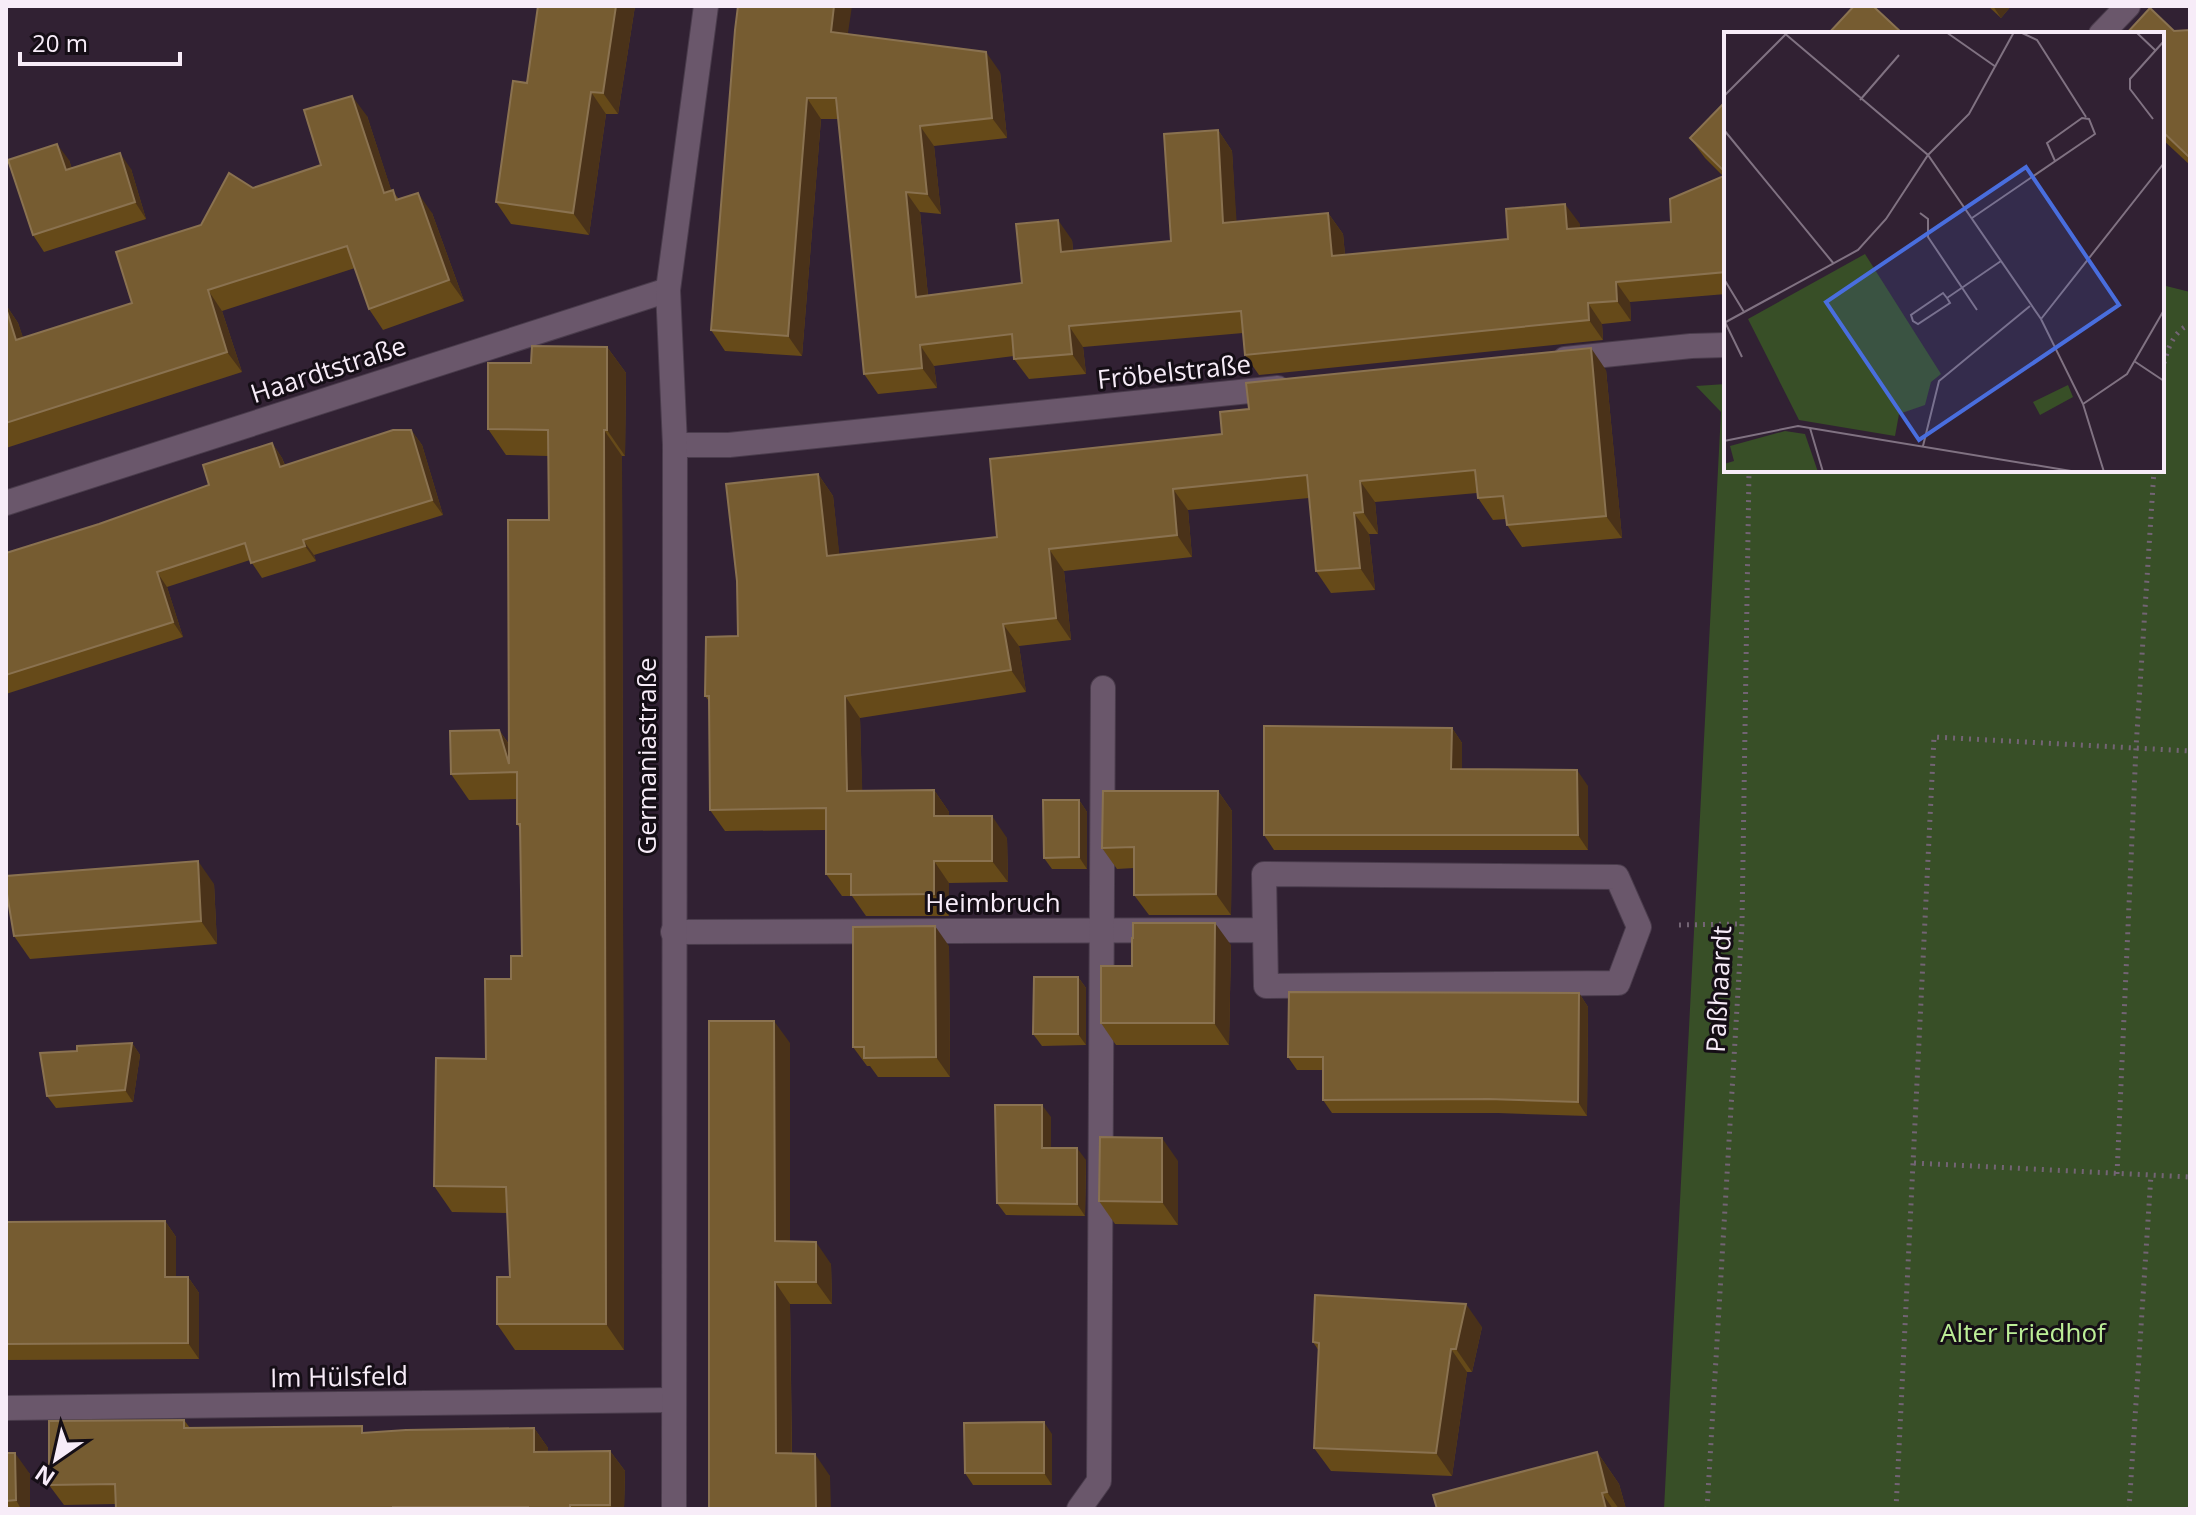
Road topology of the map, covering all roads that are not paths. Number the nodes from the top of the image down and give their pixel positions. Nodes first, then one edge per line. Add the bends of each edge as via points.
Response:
1 (706, 6) edge
2 (2128, 6) edge
3 (2103, 32) edge
4 (668, 290) junction
5 (1724, 345) edge
6 (1549, 361) edge
7 (1297, 386) edge
8 (675, 445) junction
9 (6, 503) edge
10 (1103, 688) dead end
11 (1102, 930) junction
12 (1265, 930) junction
13 (673, 932) junction
14 (672, 1400) junction
15 (6, 1408) edge
16 (674, 1509) edge
17 (1079, 1509) edge

1 - 4 street, Germaniastraße
2 - 3 street
4 - 8 street, Germaniastraße
4 - 9 street, Haardtstraße
5 - 6 street
7 - 8 street, Fröbelstraße via 729,445
8 - 13 street, Germaniastraße
10 - 11 street
11 - 12 street, Heimbruch
11 - 13 street, Heimbruch
11 - 17 street via 1099,1481
12 - 12 street via 1266,986 1314,986 1618,983 1639,927 1617,877 1264,874
13 - 14 street, Germaniastraße
14 - 15 street, Im Hülsfeld
14 - 16 street, Germaniastraße

